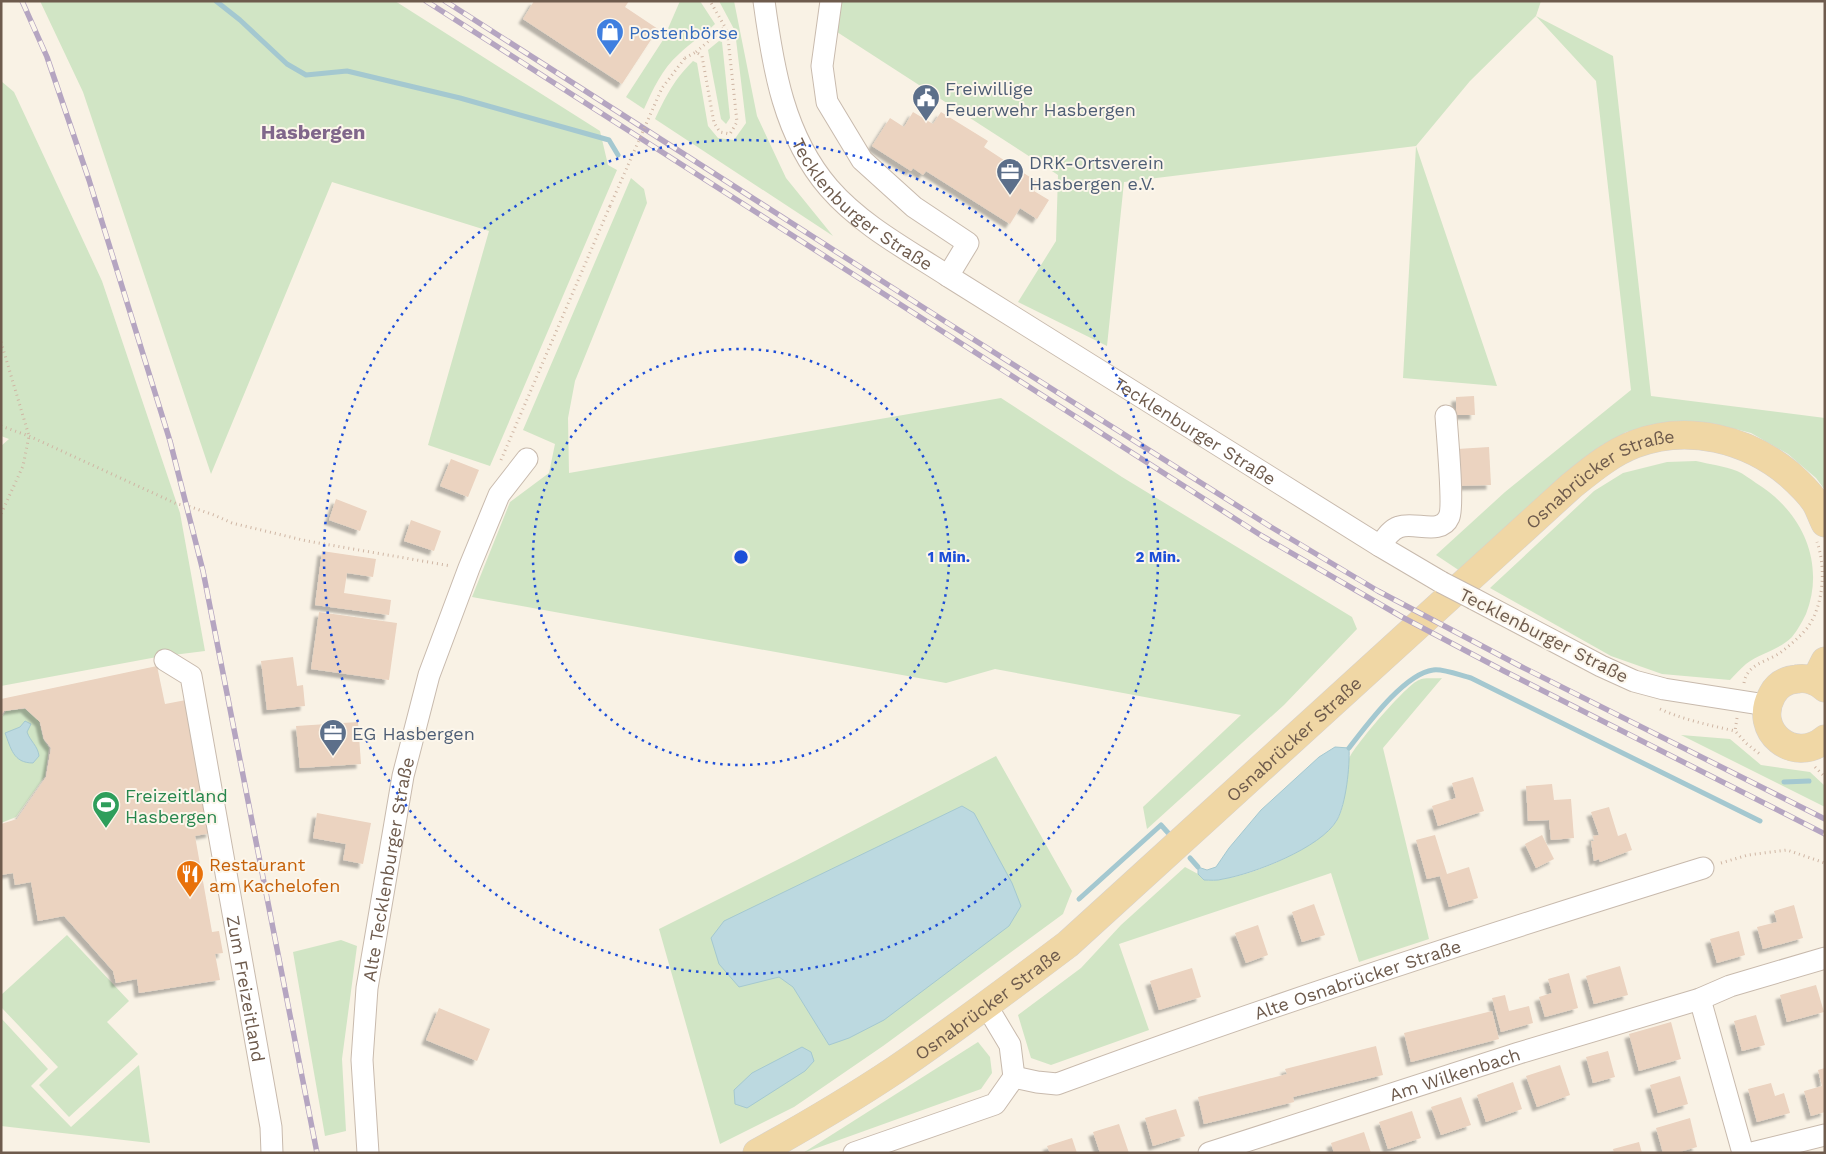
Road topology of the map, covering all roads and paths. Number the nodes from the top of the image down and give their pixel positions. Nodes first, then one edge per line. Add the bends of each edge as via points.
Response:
1 (710, 1) edge
2 (764, 1) edge
3 (830, 1) edge
4 (725, 27) junction
5 (696, 52) junction
6 (948, 276) junction
7 (1, 342) edge
8 (1446, 416) dead end
9 (1, 426) edge
10 (29, 436) junction
11 (511, 436) dead end
12 (527, 459) dead end
13 (1, 514) edge
14 (1820, 532) edge
15 (1380, 546) junction
16 (469, 568) junction
17 (164, 660) dead end
18 (1821, 677) edge
19 (1754, 703) junction
20 (1824, 740) edge
21 (1766, 757) dead end
22 (1808, 763) dead end
23 (1825, 777) edge
24 (1825, 863) edge
25 (1703, 868) joint
26 (1825, 958) edge
27 (1700, 999) junction
28 (986, 1005) junction
29 (1014, 1077) junction
30 (1825, 1135) edge
31 (272, 1153) edge
32 (368, 1153) edge
33 (757, 1153) edge
34 (854, 1153) edge
35 (1209, 1153) edge
36 (1744, 1153) edge
37 (1752, 1153) edge

1 - 4 path
2 - 6 street, Tecklenburger Straße via 776,76 788,118 805,155 830,189 860,216
3 - 6 street via 822,66 827,102 862,160 914,207 968,242
4 - 5 path
4 - 5 path via 737,122 730,134 720,132 714,123 702,56
5 - 11 path, bridge via 685,58 662,88
6 - 15 street, Tecklenburger Straße
7 - 10 path
8 - 15 street via 1449,519 1438,527 1399,527 1390,532
9 - 10 path
10 - 13 path via 23,466
10 - 16 path via 176,504 232,523 307,541
12 - 16 street, Alte Tecklenburger Straße via 499,495
14 - 19 path via 1824,578 1818,606 1809,626 1796,640 1778,654 1750,668 1745,675
14 - 28 main road, Osnabrücker Straße via 1817,504 1798,481 1746,446 1710,436 1672,435 1635,444 1602,461 1068,944
15 - 19 street, Tecklenburger Straße, bridge via 1441,582 1634,681
16 - 32 street, Alte Tecklenburger Straße via 429,675 403,776 367,988 362,1060
17 - 31 street, Zum Freizeitland via 191,676 271,1127
18 - 19 main road via 1782,683
19 - 20 main road via 1766,717 1776,738 1785,744 1806,748
19 - 21 path via 1735,731
22 - 23 path
24 - 25 path via 1787,850 1748,855
25 - 29 street, Alte Osnabrücker Straße via 1519,925 1211,1028 1057,1084
26 - 27 street, Am Wilkenbach via 1730,986
27 - 35 street, Am Wilkenbach via 1519,1053
27 - 36 street
28 - 29 street via 1010,1045
28 - 33 main road, Osnabrücker Straße via 894,1070
29 - 34 street via 996,1104
30 - 37 street

